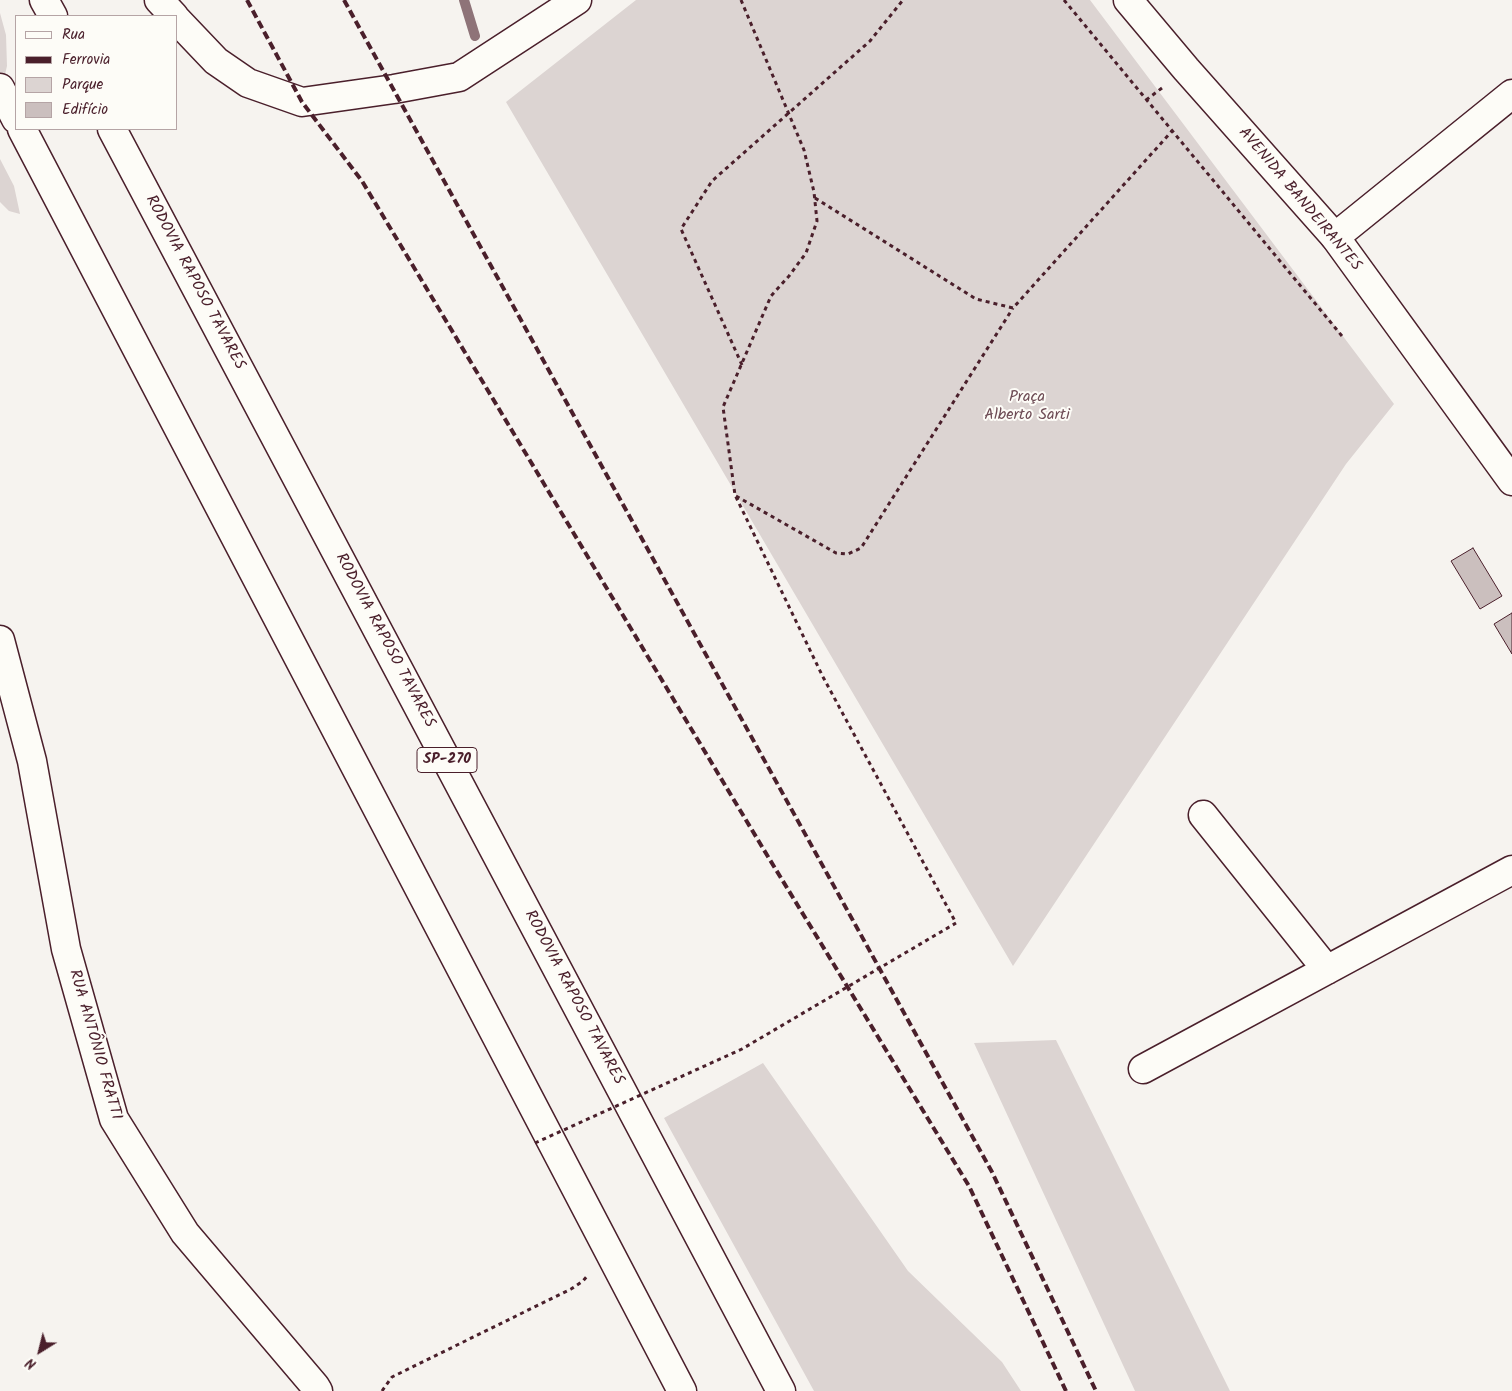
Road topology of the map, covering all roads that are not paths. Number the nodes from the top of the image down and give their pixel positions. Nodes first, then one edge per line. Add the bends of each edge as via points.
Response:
1 (44, 0) edge
2 (159, 0) edge
3 (577, 0) edge
4 (1128, 0) edge
5 (52, 15) edge
6 (173, 15) edge
7 (178, 21) edge
8 (0, 88) edge
9 (1512, 94) edge
10 (15, 117) edge
11 (23, 130) edge
12 (113, 130) edge
13 (1335, 237) junction
14 (1511, 479) edge
15 (0, 640) edge
16 (1203, 815) dead end
17 (1512, 870) edge
18 (1327, 970) junction
19 (1143, 1069) dead end
20 (318, 1391) edge
21 (682, 1391) edge
22 (781, 1391) edge

1 - 5 main road
2 - 6 main road
3 - 7 main road via 459,77 302,102 248,83 216,61
4 - 13 main road, AVENIDA BANDEIRANTES
8 - 10 main road
9 - 13 main road
11 - 21 main road
12 - 22 main road, RODOVIA RAPOSO TAVARES / SP-270
13 - 14 main road, AVENIDA BANDEIRANTES
15 - 20 main road, RUA ANTÔNIO FRATTI via 32,762 66,949 114,1119 185,1232
16 - 18 main road
17 - 18 main road
18 - 19 main road

